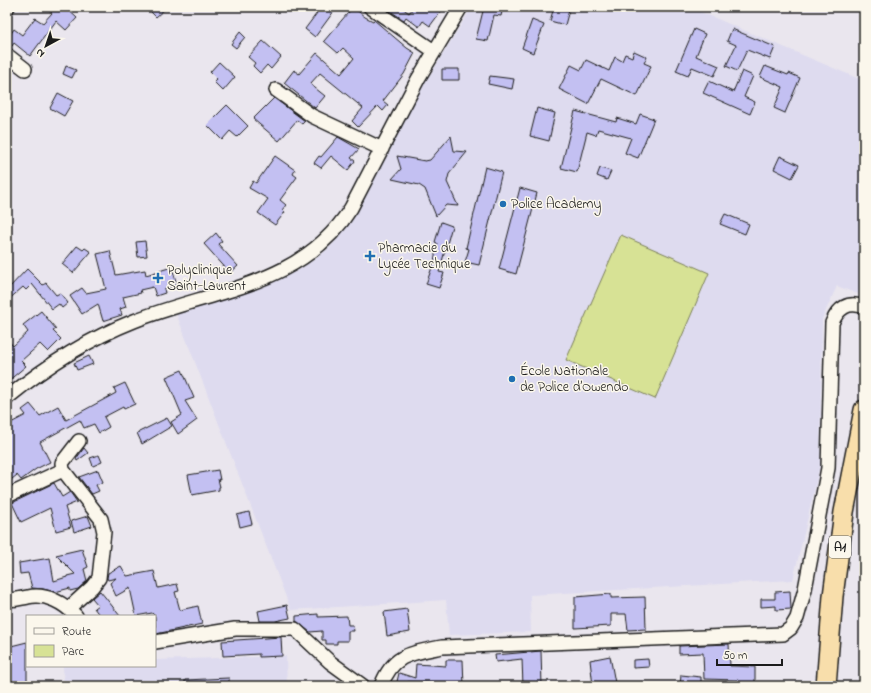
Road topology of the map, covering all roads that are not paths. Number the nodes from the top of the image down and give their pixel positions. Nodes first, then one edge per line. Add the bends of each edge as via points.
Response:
1 (370, 7) edge
2 (461, 7) edge
3 (434, 51) junction
4 (7, 55) edge
5 (25, 69) dead end
6 (276, 90) dead end
7 (382, 149) junction
8 (864, 307) edge
9 (10, 390) edge
10 (864, 410) edge
11 (79, 441) dead end
12 (63, 470) junction
13 (7, 496) edge
14 (7, 599) edge
15 (72, 612) edge
16 (156, 642) edge
17 (363, 686) edge
18 (381, 686) edge
19 (826, 686) edge

1 - 3 street
2 - 3 street
3 - 7 street
4 - 5 street
6 - 7 street via 312,116
7 - 9 street via 345,218 325,241 300,261 268,278 169,309 110,331
8 - 18 street via 849,304 836,315 832,324 828,468 805,589 798,618 791,628 783,634 442,647 405,656 390,666
10 - 19 highway, A1 via 844,512 833,596
11 - 12 street via 62,464
12 - 13 street
12 - 15 street via 101,518 104,532 99,578
14 - 15 street via 34,596 53,599
16 - 17 street via 235,629 296,628 330,662

